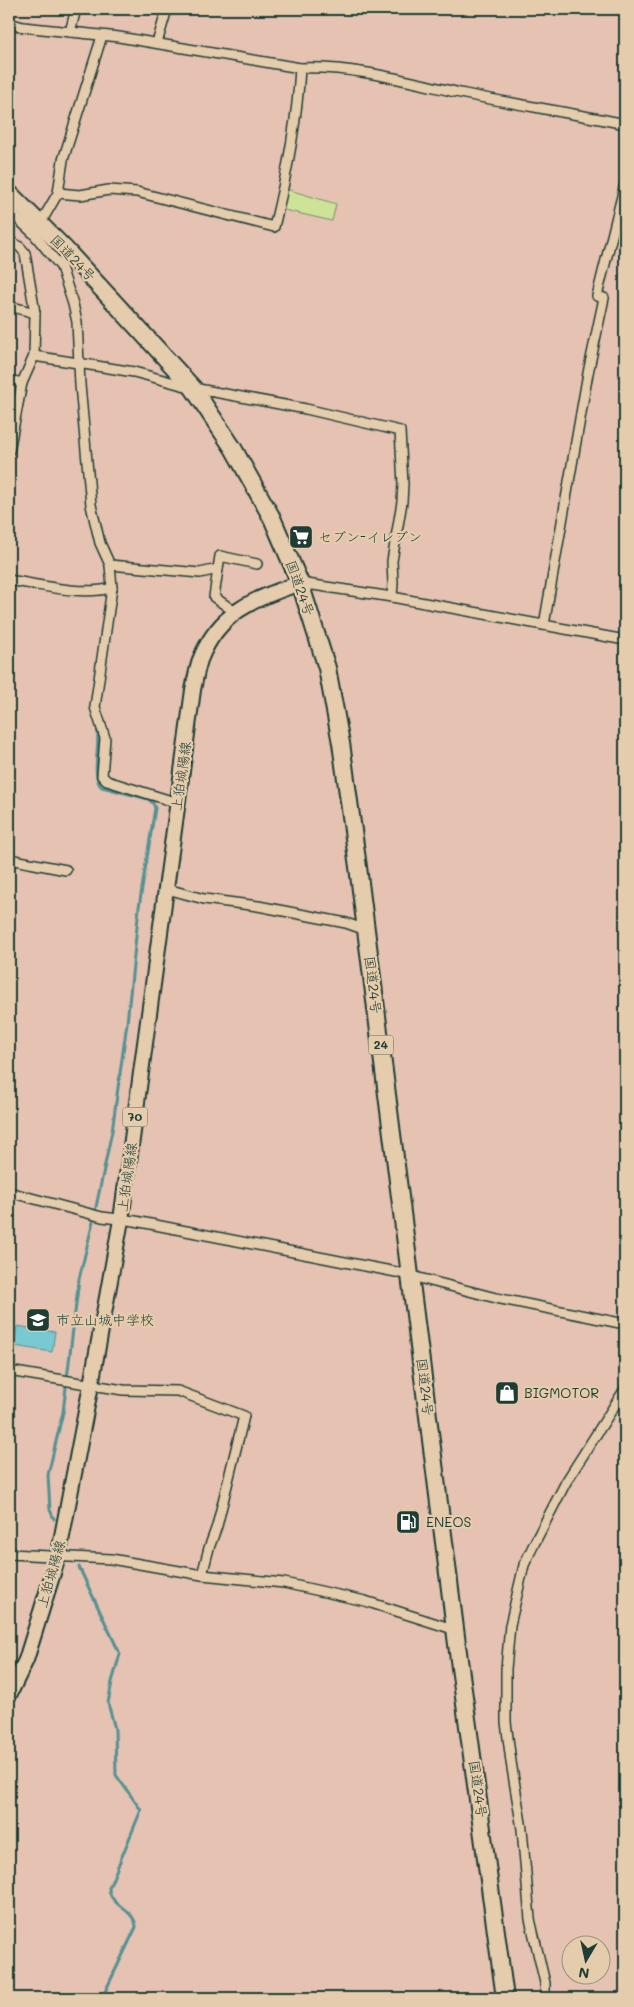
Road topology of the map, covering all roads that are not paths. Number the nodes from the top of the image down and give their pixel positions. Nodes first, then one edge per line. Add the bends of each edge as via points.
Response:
1 (76, 9) edge
2 (167, 9) edge
3 (9, 23) edge
4 (70, 32) junction
5 (102, 36) junction
6 (157, 43) junction
7 (300, 68) junction
8 (625, 124) edge
9 (625, 184) edge
10 (58, 193) junction
11 (9, 194) edge
12 (9, 212) edge
13 (40, 224) junction
14 (9, 240) edge
15 (9, 306) edge
16 (35, 313) junction
17 (34, 356) junction
18 (78, 363) junction
19 (9, 380) edge
20 (22, 383) junction
21 (193, 388) junction
22 (9, 451) edge
23 (257, 564) dead end
24 (110, 565) junction
25 (218, 569) junction
26 (9, 580) edge
27 (300, 583) junction
28 (112, 588) junction
29 (392, 597) junction
30 (235, 612) junction
31 (544, 625) junction
32 (625, 640) edge
33 (178, 803) junction
34 (9, 859) edge
35 (66, 870) dead end
36 (167, 889) junction
37 (366, 930) junction
38 (9, 1192) edge
39 (121, 1220) junction
40 (411, 1277) junction
41 (625, 1324) edge
42 (9, 1371) edge
43 (91, 1385) junction
44 (625, 1389) edge
45 (9, 1554) edge
46 (58, 1556) junction
47 (202, 1575) junction
48 (457, 1630) junction
49 (9, 1695) edge
50 (505, 1998) edge
51 (545, 1998) edge

1 - 4 street
2 - 6 street
3 - 4 street
4 - 5 street
5 - 6 street
5 - 10 street via 63,160
6 - 7 street
7 - 8 street via 329,67 395,78
7 - 10 street via 288,171 274,227 137,192
9 - 31 street via 597,296 604,298
10 - 13 street
11 - 13 highway, 国道24号 / 24
12 - 18 street via 33,233 61,267 77,322
13 - 21 highway, 国道24号 / 24
14 - 16 street via 25,253
15 - 16 street
16 - 17 street
17 - 18 street
17 - 20 street
18 - 21 street via 134,372
18 - 24 street via 91,505 100,543
19 - 20 street
20 - 22 street
21 - 27 highway, 国道24号 / 24 via 272,518
21 - 29 street via 400,431 403,484 392,561
23 - 25 street via 220,556
24 - 25 street via 200,573
24 - 28 street
25 - 30 street via 214,597
26 - 28 street via 60,588 102,591
27 - 29 street
27 - 30 main road, 上狛城陽線 / 70 via 256,599
27 - 37 highway, 国道24号 / 24 via 326,668 339,733
28 - 33 street via 95,707 105,738 102,776 106,781
29 - 31 street
30 - 33 main road, 上狛城陽線 / 70 via 213,635 200,660
31 - 32 street
33 - 36 main road, 上狛城陽線 / 70
34 - 35 street
36 - 37 street via 204,899 346,923
36 - 39 main road, 上狛城陽線 / 70
37 - 40 highway, 国道24号 / 24
38 - 39 street
39 - 40 street via 198,1232
39 - 43 main road, 上狛城陽線 / 70
40 - 41 street
40 - 48 highway, 国道24号 / 24
42 - 43 street
43 - 46 main road, 上狛城陽線 / 70
43 - 47 street via 133,1391 178,1391 244,1416
44 - 51 street via 566,1482 535,1542 524,1565 510,1625 506,1722 522,1829 530,1919
45 - 46 street
46 - 47 street via 111,1559
46 - 49 main road, 上狛城陽線 / 70 via 26,1660
47 - 48 street via 284,1583 365,1601
48 - 50 highway, 国道24号 / 24

